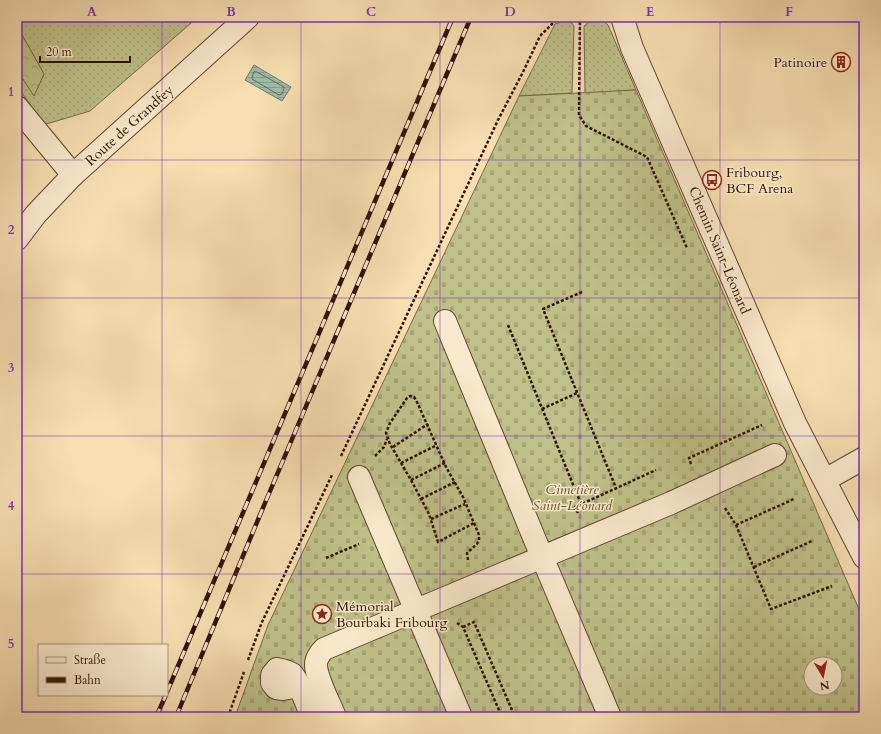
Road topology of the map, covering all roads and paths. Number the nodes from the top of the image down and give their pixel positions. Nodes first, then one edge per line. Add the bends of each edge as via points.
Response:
1 (248, 17) edge
2 (558, 17) edge
3 (580, 17) edge
4 (622, 17) edge
5 (17, 107) edge
6 (73, 175) junction
7 (17, 239) edge
8 (687, 248) dead end
9 (582, 292) dead end
10 (445, 321) dead end
11 (508, 325) dead end
12 (577, 393) junction
13 (542, 409) junction
14 (428, 424) junction
15 (437, 444) junction
16 (393, 447) junction
17 (775, 455) dead end
18 (340, 458) dead end
19 (864, 458) edge
20 (445, 463) junction
21 (402, 464) junction
22 (656, 470) dead end
23 (333, 472) dead end
24 (359, 477) dead end
25 (411, 480) junction
26 (825, 480) junction
27 (455, 482) junction
28 (616, 488) junction
29 (700, 490) junction
30 (421, 499) junction
31 (794, 499) dead end
32 (465, 504) junction
33 (581, 504) junction
34 (431, 519) junction
35 (474, 523) junction
36 (736, 525) junction
37 (383, 533) junction
38 (589, 538) junction
39 (812, 540) dead end
40 (542, 557) junction
41 (864, 557) edge
42 (326, 558) dead end
43 (754, 567) junction
44 (483, 582) junction
45 (832, 586) dead end
46 (446, 597) junction
47 (416, 610) junction
48 (463, 627) junction
49 (299, 686) dead end
50 (228, 717) edge
51 (312, 717) edge
52 (335, 717) edge
53 (461, 717) edge
54 (502, 717) edge
55 (515, 717) edge
56 (610, 717) edge

1 - 6 street, Route de Grandfey
2 - 18 path via 540,36 498,120
3 - 8 path via 579,114 586,126 647,158
4 - 26 street, Chemin Saint-Léonard via 632,48 792,416
5 - 6 street
6 - 7 street, Route de Grandfey via 36,214
9 - 12 path via 543,310
10 - 40 street
11 - 13 path
12 - 13 path
12 - 28 path
13 - 33 path
14 - 15 path
14 - 16 path
14 - 16 path via 414,397 410,396 387,428 387,438
15 - 20 path
15 - 21 path
16 - 21 path
17 - 29 street
19 - 26 street
20 - 25 path
20 - 27 path
21 - 25 path
22 - 28 path
23 - 50 path via 262,622
24 - 37 street
25 - 30 path
26 - 41 street, Chemin Saint-Léonard
27 - 30 path
27 - 32 path
28 - 33 path
29 - 36 path via 712,494 724,506
29 - 38 street
30 - 34 path
31 - 36 path
32 - 34 path
32 - 35 path
33 - 38 path via 575,507
34 - 35 path via 438,542
35 - 44 path via 479,540 467,553 467,557 469,564
36 - 43 path
37 - 42 path
37 - 47 street
38 - 40 street
39 - 43 path
40 - 44 street
40 - 56 street
43 - 45 path via 771,609
44 - 46 street
46 - 47 street
46 - 48 path via 456,622
47 - 52 street via 324,649 319,654 316,663 318,672
47 - 53 street
48 - 54 path
48 - 55 path via 474,622
49 - 51 street

